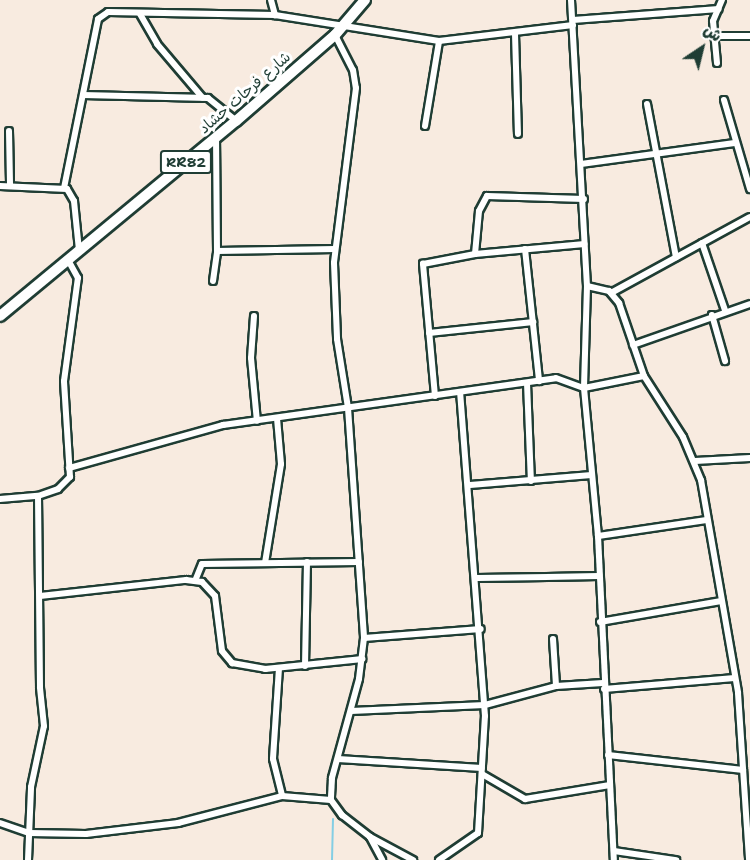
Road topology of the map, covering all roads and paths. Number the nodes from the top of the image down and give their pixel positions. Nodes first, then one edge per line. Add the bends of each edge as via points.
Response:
1 (271, 0) edge
2 (365, 0) edge
3 (571, 0) edge
4 (722, 0) edge
5 (719, 9) junction
6 (140, 14) junction
7 (275, 15) junction
8 (573, 22) junction
9 (339, 31) junction
10 (515, 34) junction
11 (714, 36) junction
12 (750, 36) edge
13 (439, 41) junction
14 (717, 63) dead end
15 (83, 95) junction
16 (202, 97) junction
17 (724, 100) dead end
18 (647, 104) dead end
19 (236, 122) junction
20 (425, 126) dead end
21 (9, 131) dead end
22 (518, 134) dead end
23 (216, 138) junction
24 (735, 142) junction
25 (656, 156) junction
26 (581, 164) junction
27 (10, 185) junction
28 (0, 186) edge
29 (64, 188) junction
30 (750, 189) edge
31 (584, 199) junction
32 (750, 217) edge
33 (702, 243) junction
34 (585, 244) junction
35 (335, 249) junction
36 (525, 249) junction
37 (217, 251) junction
38 (79, 253) junction
39 (476, 254) junction
40 (676, 257) junction
41 (69, 262) junction
42 (213, 281) dead end
43 (587, 286) junction
44 (611, 293) junction
45 (750, 304) edge
46 (725, 310) junction
47 (712, 315) junction
48 (0, 316) edge
49 (254, 316) dead end
50 (533, 322) junction
51 (429, 333) junction
52 (633, 345) junction
53 (725, 361) dead end
54 (644, 376) junction
55 (539, 381) junction
56 (527, 383) junction
57 (584, 388) junction
58 (460, 392) junction
59 (435, 396) junction
60 (348, 408) junction
61 (277, 418) junction
62 (257, 421) junction
63 (750, 458) edge
64 (695, 461) junction
65 (69, 468) junction
66 (592, 474) junction
67 (531, 481) junction
68 (470, 485) junction
69 (38, 496) junction
70 (0, 499) edge
71 (707, 520) junction
72 (598, 536) junction
73 (307, 562) junction
74 (359, 562) junction
75 (265, 563) junction
76 (599, 576) junction
77 (477, 578) junction
78 (195, 581) junction
79 (40, 596) junction
80 (721, 602) junction
81 (600, 622) junction
82 (481, 629) junction
83 (364, 638) junction
84 (553, 639) dead end
85 (362, 660) junction
86 (305, 666) junction
87 (279, 668) junction
88 (735, 678) junction
89 (556, 686) junction
90 (604, 686) junction
91 (486, 705) junction
92 (351, 711) junction
93 (608, 754) junction
94 (338, 759) junction
95 (743, 770) junction
96 (482, 771) junction
97 (610, 786) junction
98 (282, 796) junction
99 (331, 800) junction
100 (0, 823) edge
101 (29, 833) junction
102 (370, 837) junction
103 (614, 850) junction
104 (28, 860) edge
105 (382, 860) edge
106 (413, 860) edge
107 (439, 860) edge
108 (614, 860) edge
109 (676, 860) edge
110 (749, 860) edge

1 - 7 street
2 - 9 main road, شارع فرحات حشاد / RR82
3 - 8 street
4 - 5 street
5 - 8 street
5 - 11 street via 714,17
6 - 7 street
6 - 15 street via 108,12 100,16
6 - 16 street via 158,44
7 - 9 street
8 - 10 street
8 - 26 street
9 - 13 street
9 - 19 main road, شارع فرحات حشاد / RR82
9 - 35 street via 353,70 357,100
10 - 13 street
10 - 22 street
11 - 12 street
11 - 14 street
13 - 20 street
15 - 16 street
15 - 29 street
16 - 19 street via 216,102
17 - 24 street
18 - 25 street
19 - 23 main road, شارع فرحات حشاد / RR82
21 - 27 street
23 - 37 street
23 - 38 main road, شارع فرحات حشاد / RR82
24 - 25 street
24 - 30 street
25 - 26 street
25 - 40 street
26 - 31 street
27 - 28 street
27 - 29 street
29 - 38 street via 72,193
31 - 34 street
31 - 39 street via 488,196 479,211
32 - 33 street
33 - 40 street
33 - 46 street
34 - 36 street
34 - 43 street
35 - 37 street
35 - 60 street via 336,339
36 - 39 street
36 - 50 street
37 - 42 street
38 - 41 main road, شارع فرحات حشاد / RR82
39 - 51 street via 423,264
40 - 44 street
41 - 48 main road, شارع فرحات حشاد / RR82
41 - 65 street via 78,279 64,381
43 - 44 street
43 - 57 street
44 - 52 street via 619,303
45 - 46 street
46 - 47 street
47 - 52 street
47 - 53 street
49 - 62 street via 251,358
50 - 51 street
50 - 55 street
51 - 59 street
52 - 54 street
54 - 57 street
54 - 64 street
55 - 56 street
55 - 57 street via 563,378
56 - 58 street
56 - 67 street
57 - 66 street
58 - 59 street
58 - 68 street
59 - 60 street
60 - 61 street
60 - 74 street via 351,496
61 - 62 street
61 - 75 street via 281,464
62 - 65 street via 223,425
63 - 64 street
64 - 71 street
65 - 69 street via 70,477 58,489
66 - 67 street
66 - 72 street
67 - 68 street
68 - 77 street
69 - 70 street
69 - 79 street
71 - 72 street
71 - 80 street
72 - 76 street
73 - 74 street
73 - 75 street
73 - 86 street
74 - 83 street
75 - 78 street via 202,564
76 - 77 street
76 - 81 street
77 - 82 street
78 - 79 street
78 - 87 street via 207,586 215,596 225,658 243,666
79 - 101 street via 44,726 33,773
80 - 81 street
80 - 88 street
81 - 90 street
82 - 83 street
82 - 91 street
83 - 85 street
84 - 89 street
85 - 86 street
85 - 92 street
86 - 87 street
87 - 98 street via 273,759
88 - 90 street
88 - 95 street
89 - 90 street
89 - 91 street
90 - 93 street
91 - 92 street
91 - 96 street
92 - 94 street
93 - 95 street
93 - 97 street
94 - 96 street
94 - 99 street
95 - 110 street
96 - 97 street via 525,799
96 - 107 street via 478,833
97 - 103 street
98 - 99 street
98 - 101 street via 168,825 96,834
99 - 102 street via 342,815
100 - 101 street
101 - 104 street
102 - 105 street
102 - 106 street
103 - 108 street
103 - 109 street

